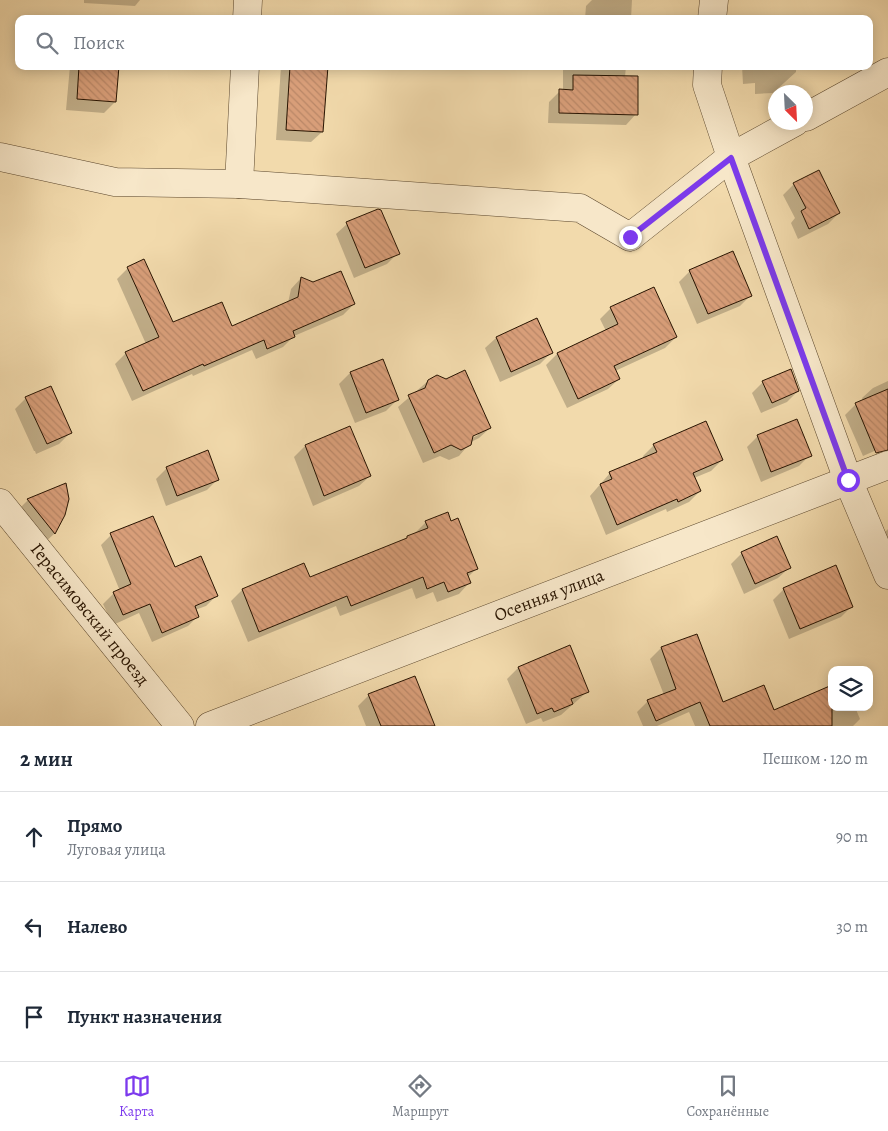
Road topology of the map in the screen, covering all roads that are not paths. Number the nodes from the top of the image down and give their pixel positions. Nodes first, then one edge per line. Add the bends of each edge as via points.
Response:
1 (248, 0) edge
2 (714, 0) edge
3 (247, 15) edge
4 (712, 15) edge
5 (245, 70) edge
6 (708, 70) edge
7 (888, 72) edge
8 (813, 113) edge
9 (782, 130) edge
10 (0, 157) edge
11 (731, 158) junction
12 (238, 184) junction
13 (888, 465) edge
14 (848, 480) junction
15 (0, 503) edge
16 (888, 575) edge
17 (180, 726) edge
18 (210, 726) edge

1 - 3 street
2 - 4 street
5 - 12 street
6 - 11 street via 707,85
7 - 8 street
9 - 11 street
10 - 12 street via 115,182
11 - 12 street via 630,237 580,208
11 - 14 street
13 - 14 street, Осенняя улица
14 - 16 street
14 - 18 street, Осенняя улица
15 - 17 street, Герасимовский проезд

